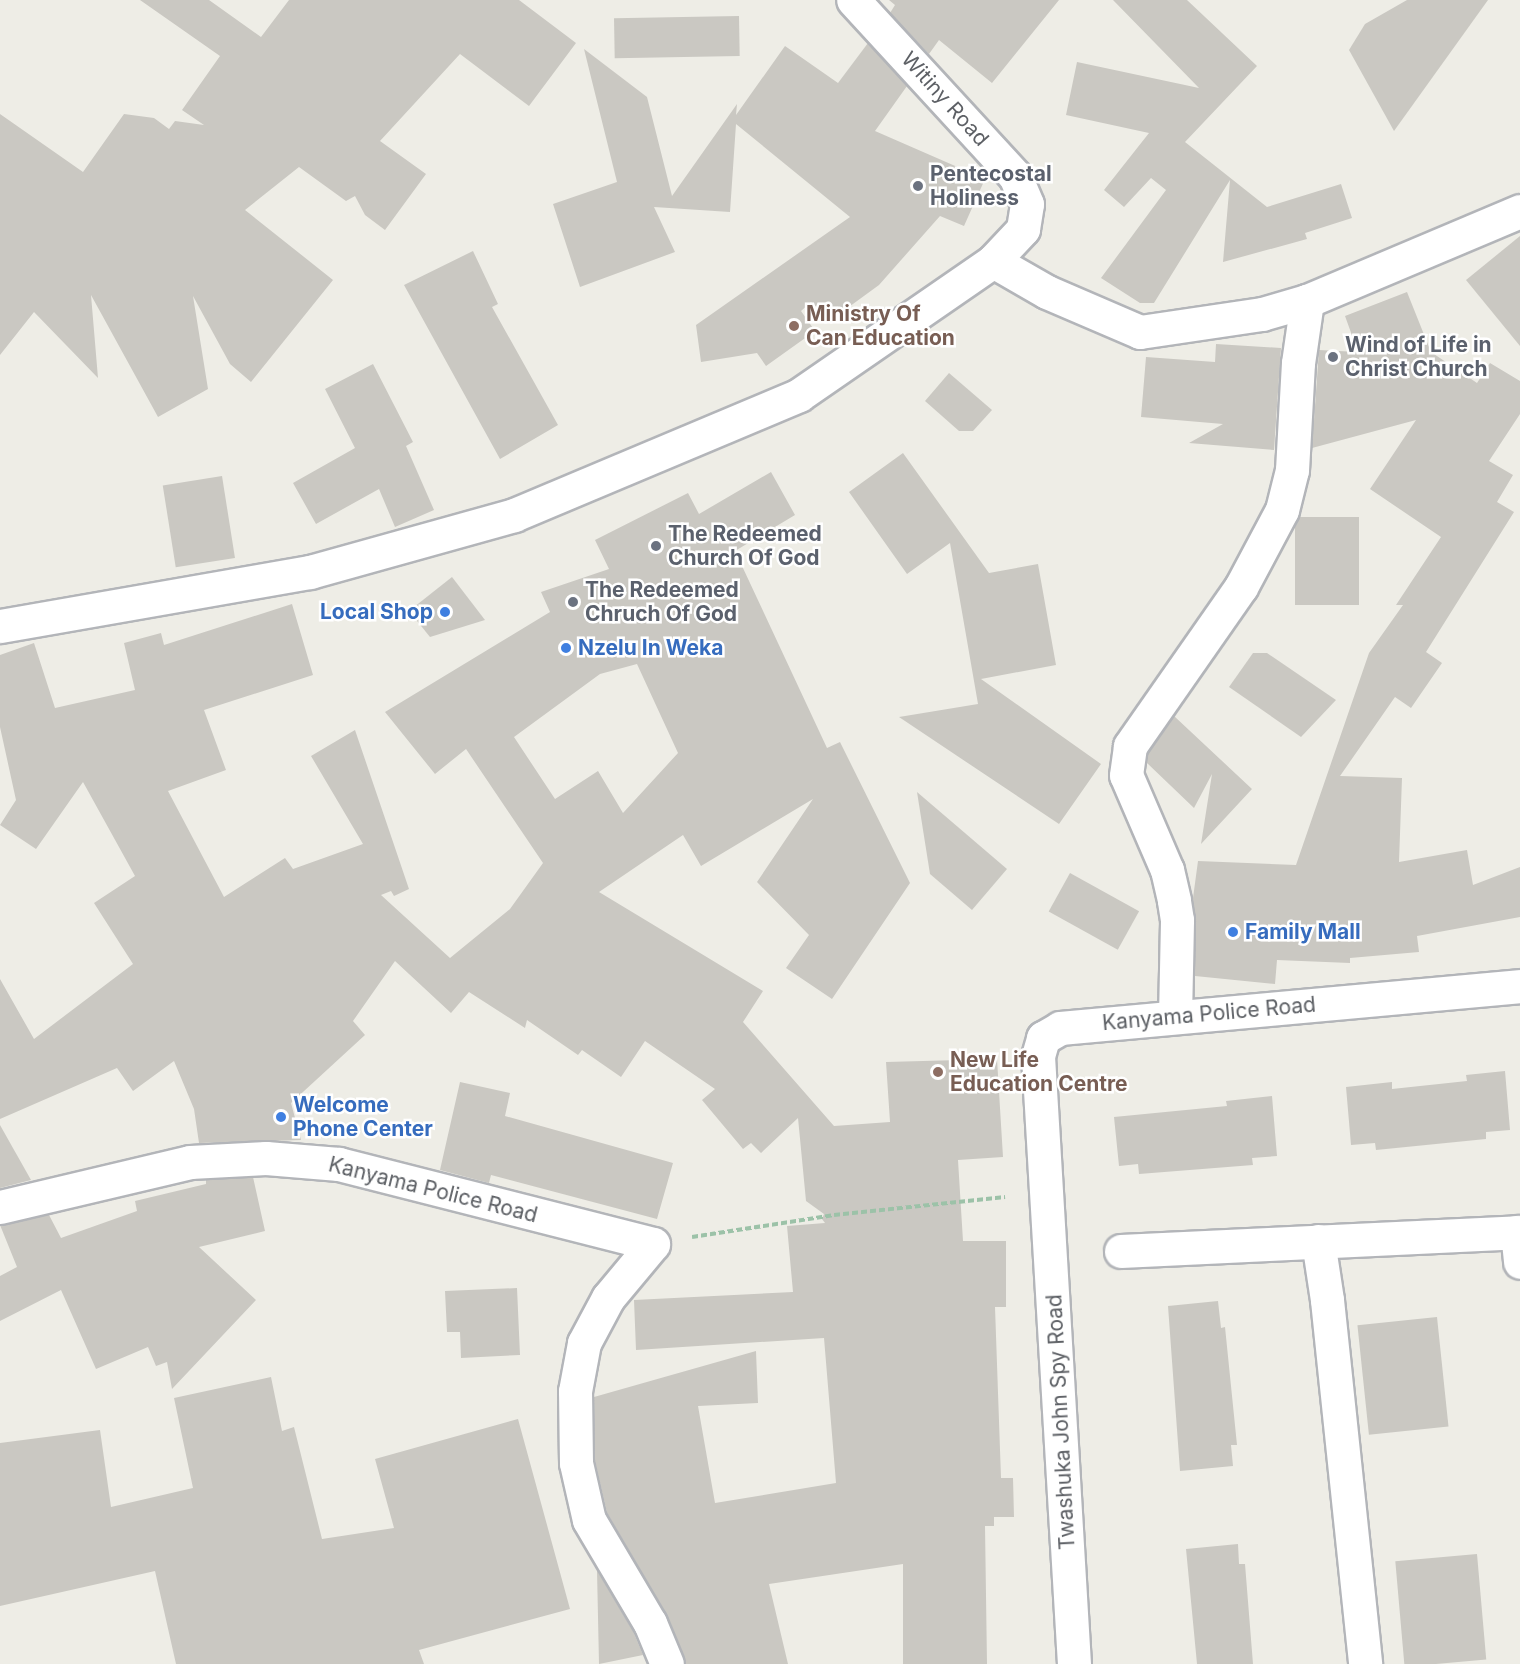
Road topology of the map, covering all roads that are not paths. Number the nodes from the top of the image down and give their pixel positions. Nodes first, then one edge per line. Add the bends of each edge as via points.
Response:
1 (853, 0) edge
2 (1520, 211) edge
3 (993, 261) junction
4 (1307, 301) junction
5 (0, 626) edge
6 (1520, 986) edge
7 (1175, 1017) junction
8 (1047, 1180) joint
9 (0, 1208) edge
10 (1317, 1241) junction
11 (1519, 1242) edge
12 (1121, 1251) dead end
13 (667, 1664) edge
14 (1074, 1664) edge
15 (1365, 1664) edge

1 - 3 street, Witiny Road via 1015,176 1027,204 1023,229
2 - 4 street
3 - 4 street via 1047,292 1140,332 1262,314
3 - 5 street via 799,395 514,515 310,572
4 - 7 street via 1298,363 1292,470 1282,510 1241,587 1130,746 1126,775 1167,870 1174,900
6 - 7 street, Kanyama Police Road
7 - 8 street, Kanyama Police Road via 1060,1028 1043,1038 1038,1056
8 - 14 street, Twashuka John Spy Road
9 - 13 street, Kanyama Police Road via 190,1162 266,1158 339,1164 653,1244 608,1298 584,1343 575,1391 576,1463 589,1520 650,1623
10 - 11 street
10 - 12 street
10 - 15 street via 1327,1300

